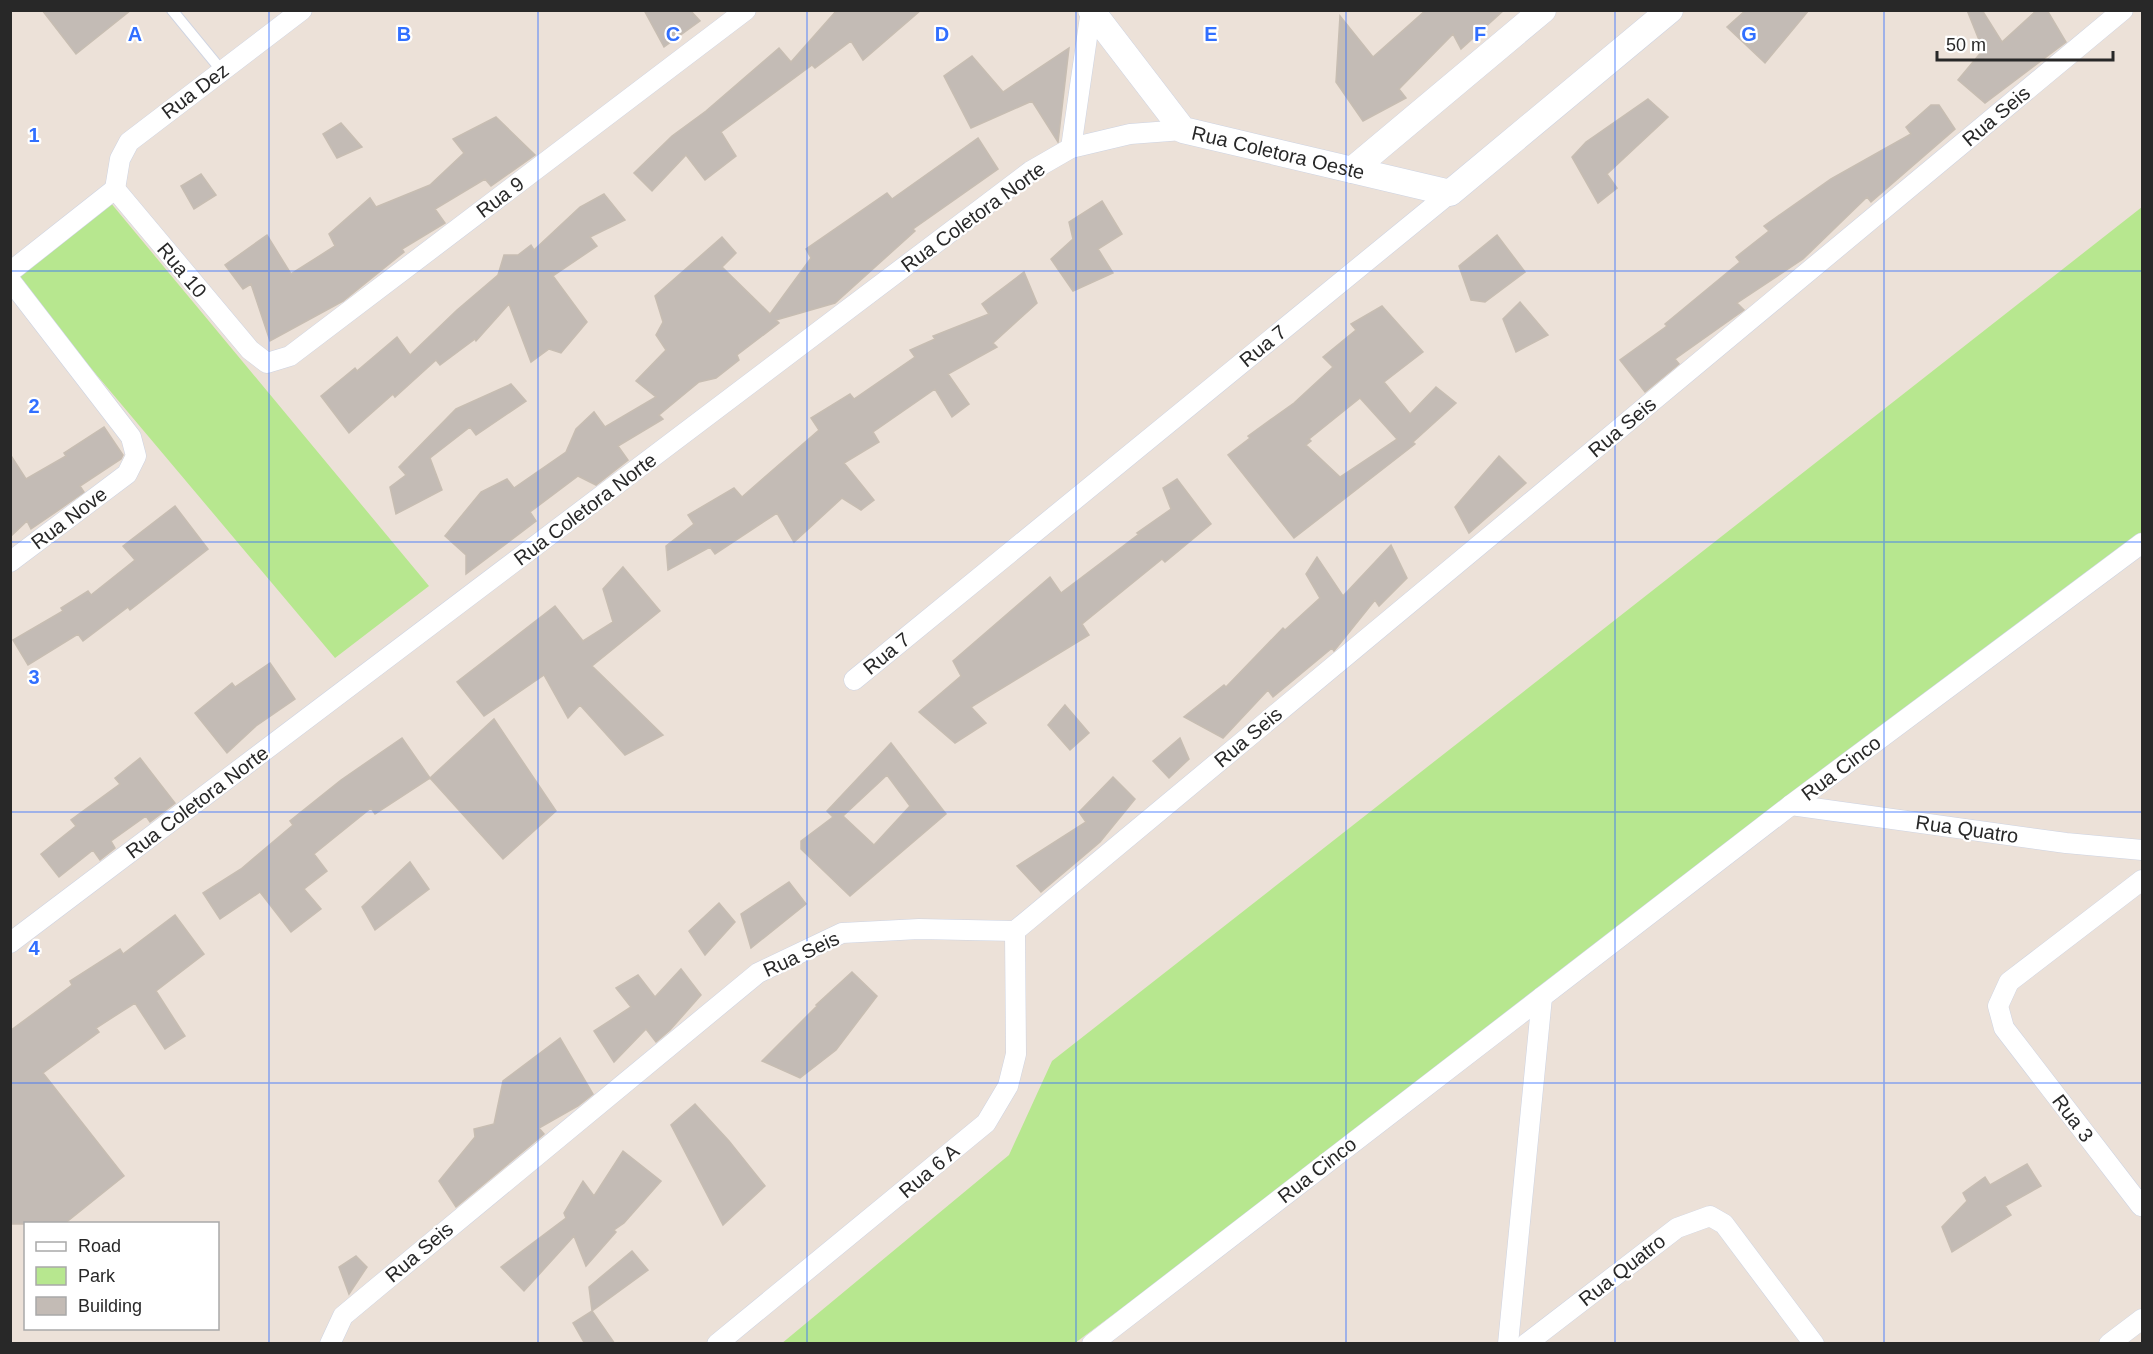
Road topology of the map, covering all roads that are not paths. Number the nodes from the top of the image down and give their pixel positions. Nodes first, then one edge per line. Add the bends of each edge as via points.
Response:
1 (172, 10) edge
2 (302, 10) edge
3 (746, 10) edge
4 (1091, 10) edge
5 (1543, 10) edge
6 (1670, 10) edge
7 (2123, 10) edge
8 (222, 71) junction
9 (1183, 130) junction
10 (1071, 148) junction
11 (1352, 170) junction
12 (115, 189) junction
13 (1450, 193) junction
14 (10, 272) edge
15 (10, 280) edge
16 (250, 350) joint
17 (2142, 543) edge
18 (10, 562) edge
19 (854, 680) dead end
20 (1791, 805) junction
21 (2142, 850) edge
22 (2142, 880) edge
23 (1015, 931) junction
24 (10, 943) edge
25 (1542, 997) junction
26 (2142, 1205) edge
27 (2142, 1319) edge
28 (330, 1344) edge
29 (717, 1344) edge
30 (1092, 1344) edge
31 (1508, 1344) edge
32 (1526, 1344) edge
33 (1814, 1344) edge
34 (2109, 1344) edge

1 - 8 lane
2 - 8 street, Rua Dez
3 - 16 street, Rua 9 via 290,356 267,363
4 - 9 street, Rua Coletora Oeste
4 - 10 street, Rua Coletora Oeste
5 - 11 street
6 - 13 street, Rua 7
7 - 23 street, Rua Seis
8 - 12 street, Rua Dez via 129,142 120,159
9 - 10 street, Rua Coletora Norte via 1130,134
9 - 11 street, Rua Coletora Oeste
10 - 24 street, Rua Coletora Norte via 1031,171
11 - 13 street, Rua Coletora Oeste
12 - 14 street
12 - 16 street, Rua 10
13 - 19 street, Rua 7
15 - 18 street, Rua Nove via 131,437 135,456 127,474
17 - 20 street, Rua Cinco
20 - 21 street, Rua Quatro
20 - 25 street, Rua Cinco
22 - 26 street, Rua 3 via 2009,982 1998,1006 2004,1028
23 - 28 street, Rua Seis via 919,929 842,933 758,973 370,1293 343,1317
23 - 29 street, Rua 6 A via 1016,1054 1008,1086 986,1124
25 - 30 street, Rua Cinco
25 - 31 street
27 - 34 street
32 - 33 street, Rua Quatro via 1677,1228 1710,1216 1724,1224

